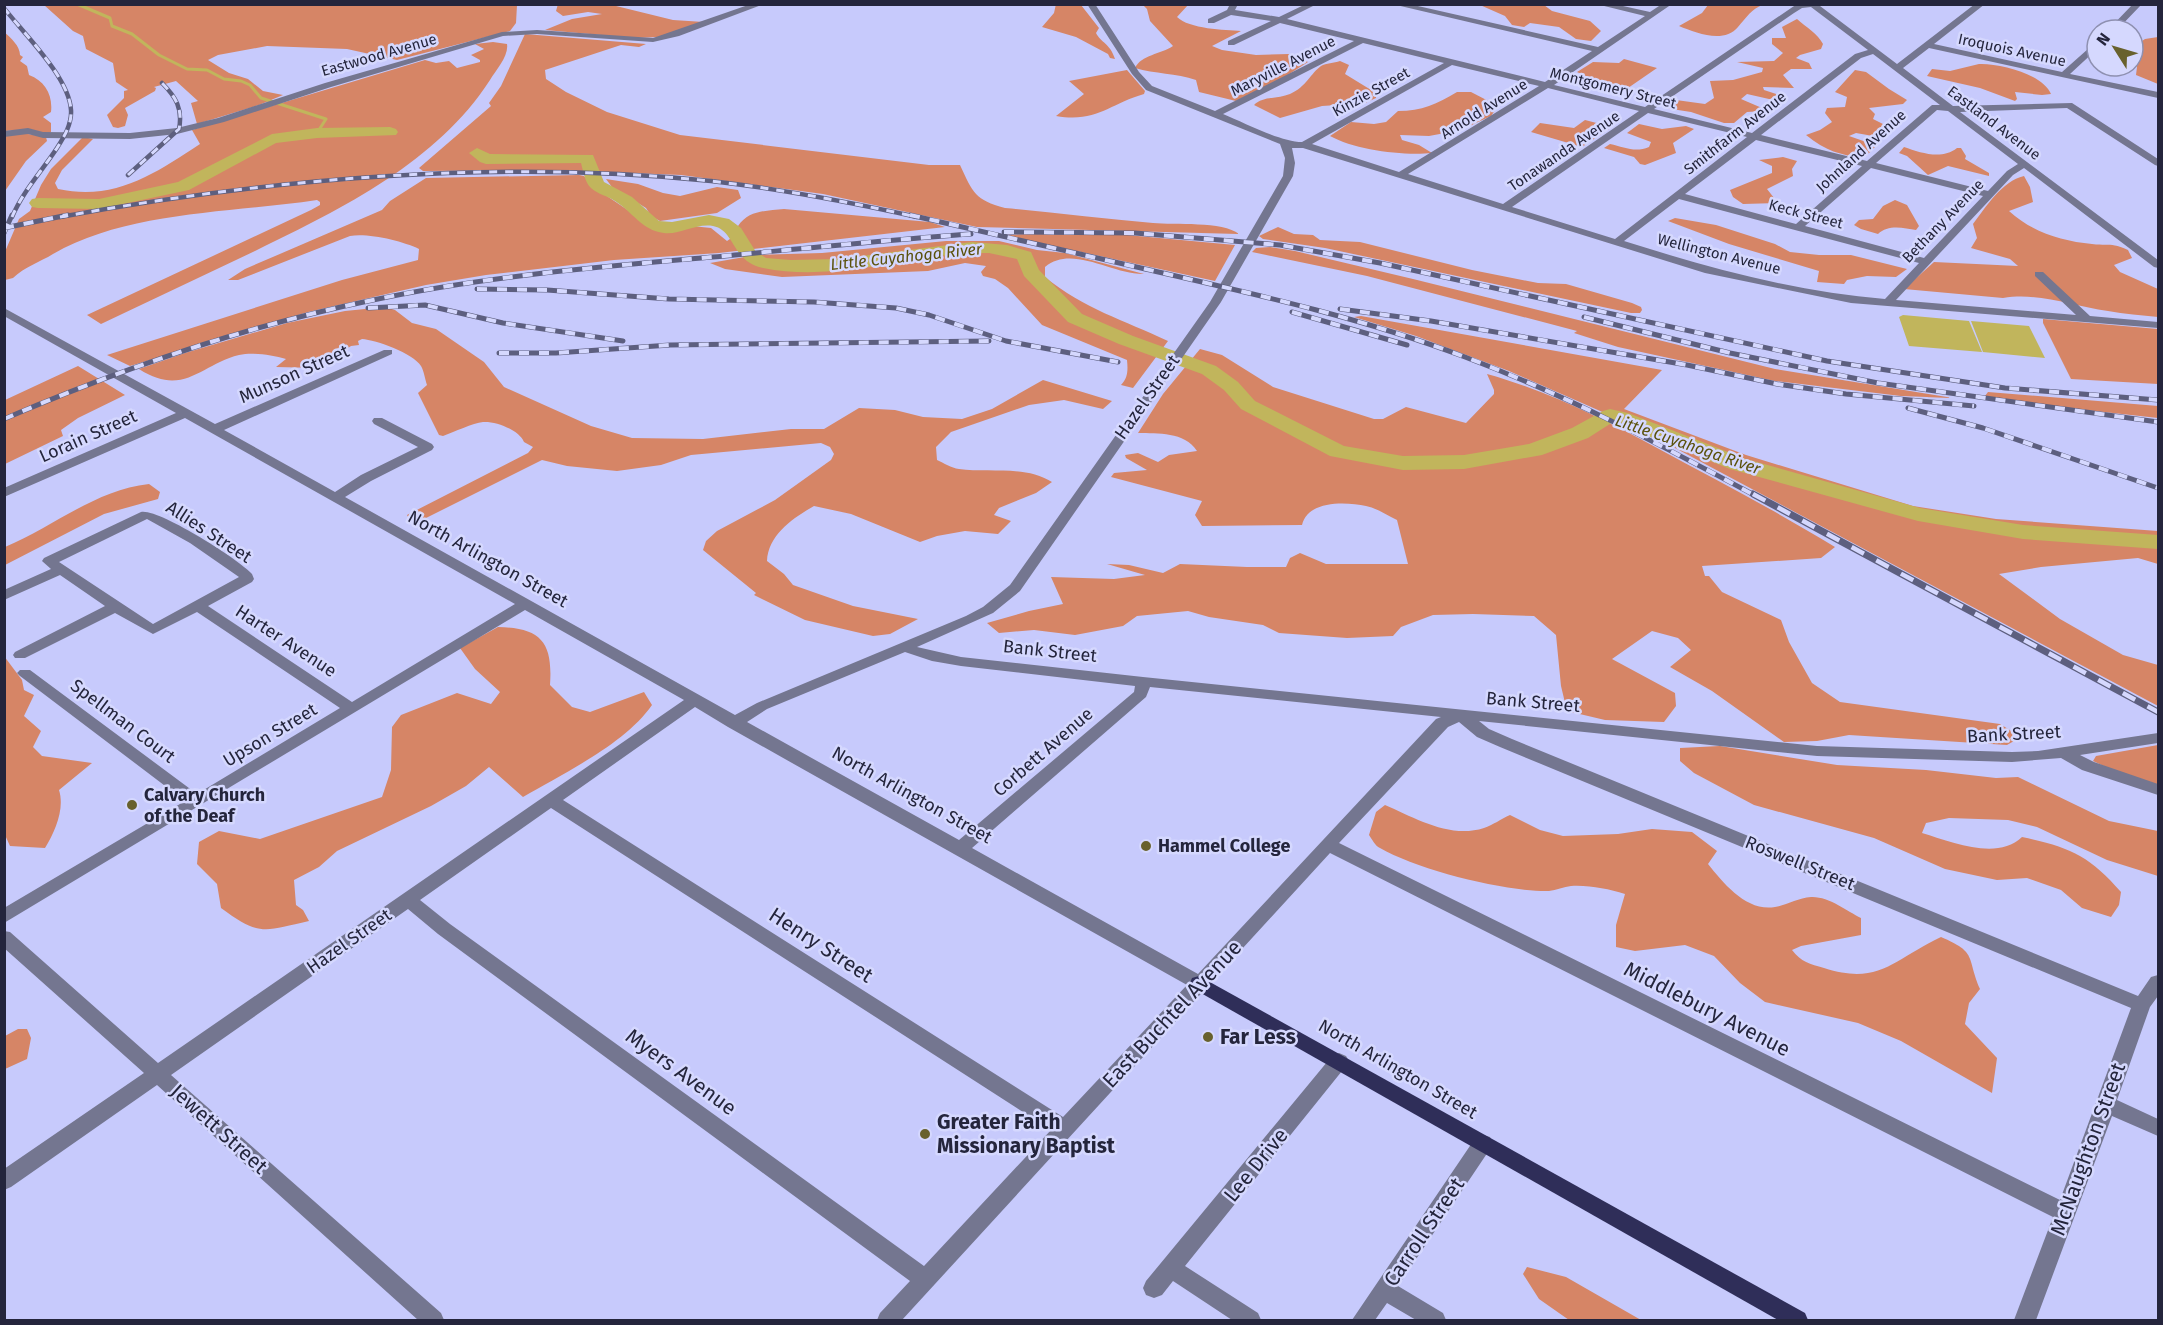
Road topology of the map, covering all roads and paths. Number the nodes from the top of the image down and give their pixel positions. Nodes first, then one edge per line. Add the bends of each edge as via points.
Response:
1 (760, 4) edge
2 (1091, 4) edge
3 (1313, 4) edge
4 (1396, 4) edge
5 (1600, 4) edge
6 (1668, 4) edge
7 (1818, 4) edge
8 (1981, 4) edge
9 (2138, 4) edge
10 (1812, 5) edge
11 (1232, 8) edge
12 (1652, 15) junction
13 (2124, 18) edge
14 (1280, 20) junction
15 (1211, 21) dead end
16 (1362, 40) junction
17 (1231, 43) dead end
18 (1929, 46) junction
19 (1599, 50) junction
20 (1873, 51) junction
21 (2085, 55) edge
22 (1451, 62) junction
23 (1898, 68) junction
24 (2064, 75) junction
25 (1547, 86) junction
26 (2158, 95) edge
27 (1948, 107) junction
28 (1647, 110) junction
29 (1215, 115) junction
30 (4, 134) edge
31 (1754, 137) junction
32 (1304, 144) junction
33 (1287, 145) junction
34 (2158, 163) edge
35 (2024, 164) junction
36 (1868, 165) junction
37 (1402, 174) junction
38 (1989, 194) junction
39 (1679, 196) junction
40 (1505, 207) junction
41 (1798, 227) junction
42 (1617, 242) junction
43 (1925, 261) junction
44 (2158, 265) edge
45 (2039, 274) dead end
46 (1890, 303) junction
47 (4, 311) edge
48 (2087, 319) junction
49 (2158, 326) edge
50 (388, 352) dead end
51 (186, 413) junction
52 (378, 421) dead end
53 (215, 429) junction
54 (4, 493) edge
55 (334, 498) junction
56 (54, 566) junction
57 (4, 596) edge
58 (524, 604) junction
59 (115, 607) junction
60 (199, 607) junction
61 (905, 647) junction
62 (20, 655) dead end
63 (25, 673) dead end
64 (1143, 682) junction
65 (694, 700) junction
66 (352, 709) junction
67 (1461, 715) junction
68 (734, 723) junction
69 (2158, 738) edge
70 (2063, 752) junction
71 (2158, 790) edge
72 (551, 800) junction
73 (197, 802) junction
74 (1329, 845) junction
75 (961, 848) junction
76 (409, 900) junction
77 (4, 917) edge
78 (4, 937) edge
79 (2158, 982) edge
80 (1199, 983) junction
81 (2142, 1005) junction
82 (1339, 1061) junction
83 (158, 1074) junction
84 (2106, 1104) junction
85 (2158, 1128) edge
86 (1066, 1129) junction
87 (1483, 1143) junction
88 (4, 1181) edge
89 (2065, 1213) junction
90 (1171, 1268) junction
91 (926, 1280) junction
92 (1154, 1288) dead end
93 (1385, 1290) junction
94 (433, 1320) edge
95 (888, 1320) edge
96 (1250, 1320) edge
97 (1363, 1320) edge
98 (1435, 1320) edge
99 (1797, 1320) edge
100 (2025, 1320) edge

1 - 30 street, Eastwood Avenue via 653,40 509,33 192,128 153,134
2 - 29 street via 1146,85
3 - 14 street
4 - 19 street
5 - 12 street
6 - 12 street, Arnold Avenue
7 - 10 street, Tonawanda Avenue
8 - 18 street
9 - 13 street
10 - 20 street, Eastland Avenue
10 - 28 street, Tonawanda Avenue via 1795,9
11 - 14 street, Montgomery Street
11 - 15 street
12 - 19 street, Arnold Avenue
14 - 16 street, Montgomery Street
14 - 17 street
16 - 22 street, Montgomery Street
16 - 29 street, Maryville Avenue
18 - 23 street
18 - 24 street, Iroquois Avenue
19 - 25 street, Arnold Avenue
20 - 23 street, Eastland Avenue
20 - 31 street, Smithfarm Avenue via 1858,56
21 - 24 street
22 - 25 street, Montgomery Street
22 - 32 street, Kinzie Street
23 - 27 street, Eastland Avenue
24 - 26 street, Iroquois Avenue
25 - 28 street, Montgomery Street
25 - 37 street, Arnold Avenue
27 - 34 street via 2069,105
27 - 35 street, Eastland Avenue
27 - 36 street, Johnland Avenue via 1933,108
28 - 31 street, Montgomery Street
28 - 40 street, Tonawanda Avenue
29 - 33 street
31 - 36 street, Montgomery Street
31 - 39 street, Smithfarm Avenue
32 - 33 street, Wellington Avenue
32 - 37 street, Wellington Avenue
33 - 61 street, Hazel Street via 1291,162 1288,176 1224,287 1017,586 971,620
35 - 38 street, Bethany Avenue
35 - 44 street, Eastland Avenue
36 - 38 street, Montgomery Street
36 - 41 street, Johnland Avenue
37 - 40 street, Wellington Avenue
38 - 43 street, Bethany Avenue
39 - 41 street, Keck Street
39 - 42 street, Smithfarm Avenue
40 - 42 street, Wellington Avenue
41 - 43 street, Keck Street
42 - 46 street, Wellington Avenue via 1705,270 1842,298
43 - 46 street, Bethany Avenue
45 - 48 street
46 - 48 street, Wellington Avenue
47 - 51 street, North Arlington Street
48 - 49 street, Wellington Avenue
50 - 53 street, Munson Street
51 - 53 street, North Arlington Street
51 - 54 street, Lorain Street
52 - 55 street via 428,447
53 - 55 street, North Arlington Street
55 - 58 street, North Arlington Street
56 - 57 street
56 - 59 street
56 - 60 street, Allies Street via 150,515 245,574 247,579
58 - 65 street, North Arlington Street
58 - 66 street, Upson Street
59 - 60 street via 149,630
59 - 62 street
60 - 66 street, Harter Avenue
61 - 64 street, Bank Street via 923,655 953,660
61 - 68 street, Hazel Street via 762,706
63 - 73 street, Spellman Court
64 - 67 street, Bank Street
64 - 75 street, Corbett Avenue via 1141,694
65 - 68 street, North Arlington Street
65 - 72 street, Hazel Street
66 - 73 street, Upson Street
67 - 70 street, Bank Street via 1847,753 2012,757
67 - 74 street, East Buchtel Avenue via 1443,723
67 - 81 street, Roswell Street via 1475,728 1506,743
68 - 75 street, North Arlington Street
69 - 70 street, Bank Street
70 - 71 street via 2088,766
72 - 76 street, Hazel Street
72 - 86 street, Henry Street
73 - 77 street, Upson Street
74 - 80 street, East Buchtel Avenue
74 - 89 street, Middlebury Avenue
75 - 80 street, North Arlington Street
76 - 83 street, Hazel Street
76 - 91 street, Myers Avenue
78 - 83 street, Jewett Street
79 - 81 street, McNaughton Street
80 - 82 main road, North Arlington Street
80 - 86 street, East Buchtel Avenue
81 - 84 street, McNaughton Street
82 - 87 main road, North Arlington Street
82 - 90 street, Lee Drive
83 - 88 street, Hazel Street
83 - 94 street, Jewett Street
84 - 85 street
84 - 89 street, McNaughton Street
86 - 91 street, East Buchtel Avenue
87 - 93 street, Carroll Street
87 - 99 main road, North Arlington Street
89 - 100 street, McNaughton Street
90 - 92 street, Lee Drive
90 - 96 street
91 - 95 street, East Buchtel Avenue
93 - 97 street, Carroll Street
93 - 98 street

